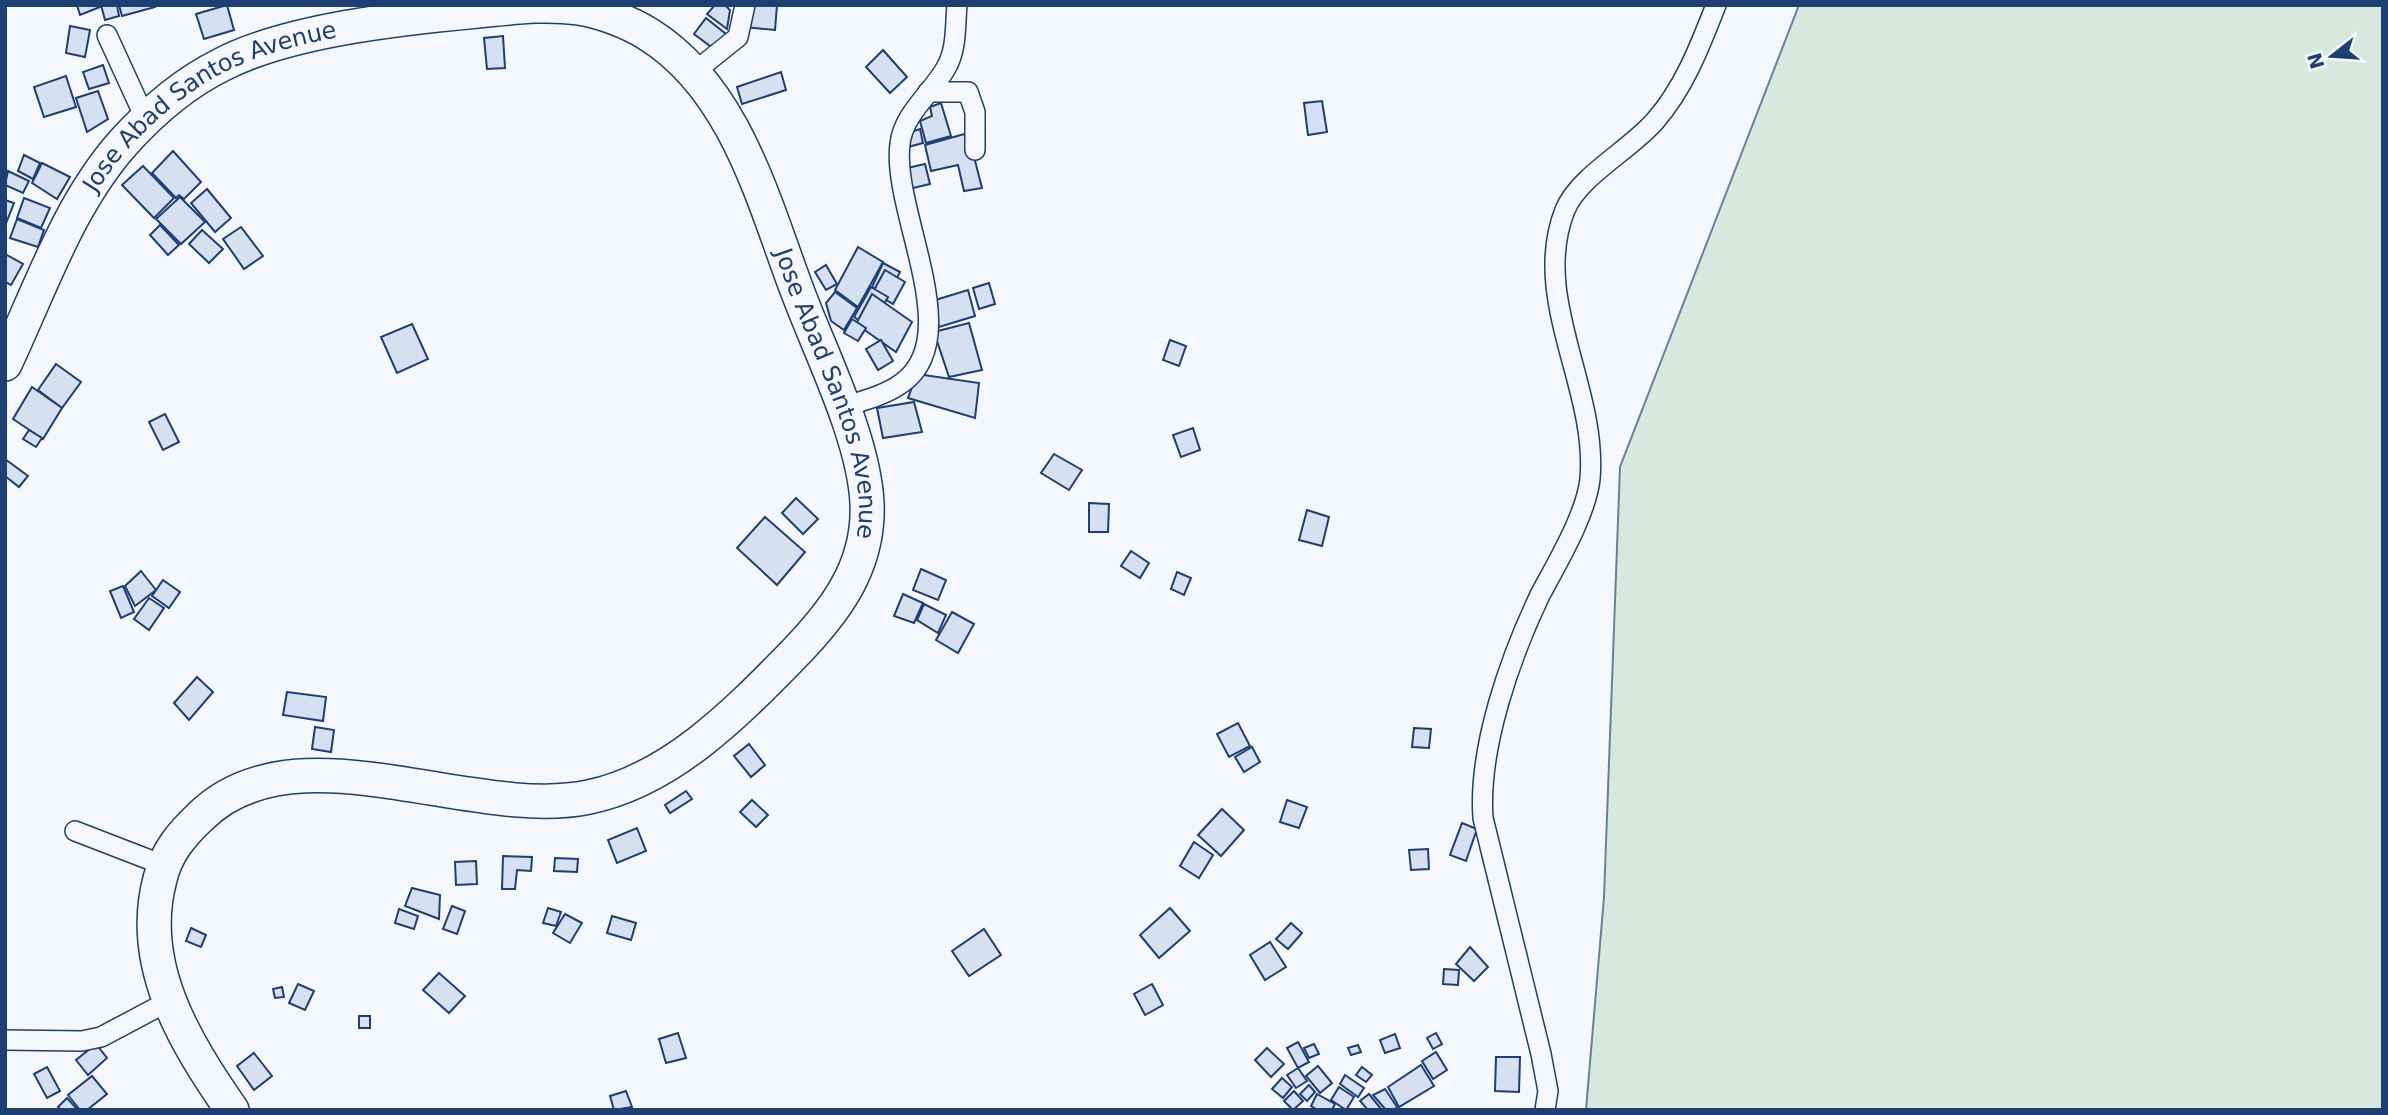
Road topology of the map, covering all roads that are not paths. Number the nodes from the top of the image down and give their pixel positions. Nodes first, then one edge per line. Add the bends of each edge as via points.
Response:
1 (745, 5) edge
2 (957, 5) edge
3 (1716, 5) edge
4 (585, 7) edge
5 (107, 35) dead end
6 (693, 73) junction
7 (928, 92) junction
8 (146, 120) junction
9 (975, 150) dead end
10 (5, 364) edge
11 (843, 407) junction
12 (75, 831) dead end
13 (163, 865) junction
14 (169, 1001) junction
15 (5, 1040) edge
16 (232, 1110) edge
17 (1545, 1110) edge

1 - 6 street via 738,37
2 - 7 street via 953,54
3 - 17 street via 1681,87 1656,121 1591,175 1566,207 1552,257 1558,304 1580,382 1590,480 1581,510 1521,635 1481,792 1483,818 1541,1054 1548,1091
4 - 6 highway, Jose Abad Santos Avenue via 649,35
4 - 8 highway, Jose Abad Santos Avenue via 517,7 405,18 291,41 220,65
5 - 8 street
6 - 11 highway, Jose Abad Santos Avenue via 715,98 756,181
7 - 9 street via 968,92 975,111
7 - 11 street via 905,125 899,160 901,193 929,305 926,345 914,372 902,384
8 - 10 highway, Jose Abad Santos Avenue via 97,176 72,218
11 - 13 highway, Jose Abad Santos Avenue via 867,503 862,554 846,592 826,622 771,678 669,765 587,798 554,800 512,800 356,779 275,779 240,788 211,805 180,837
12 - 13 street
13 - 14 highway, Jose Abad Santos Avenue via 154,899 158,967
14 - 15 street via 101,1037
14 - 16 highway, Jose Abad Santos Avenue via 192,1052

